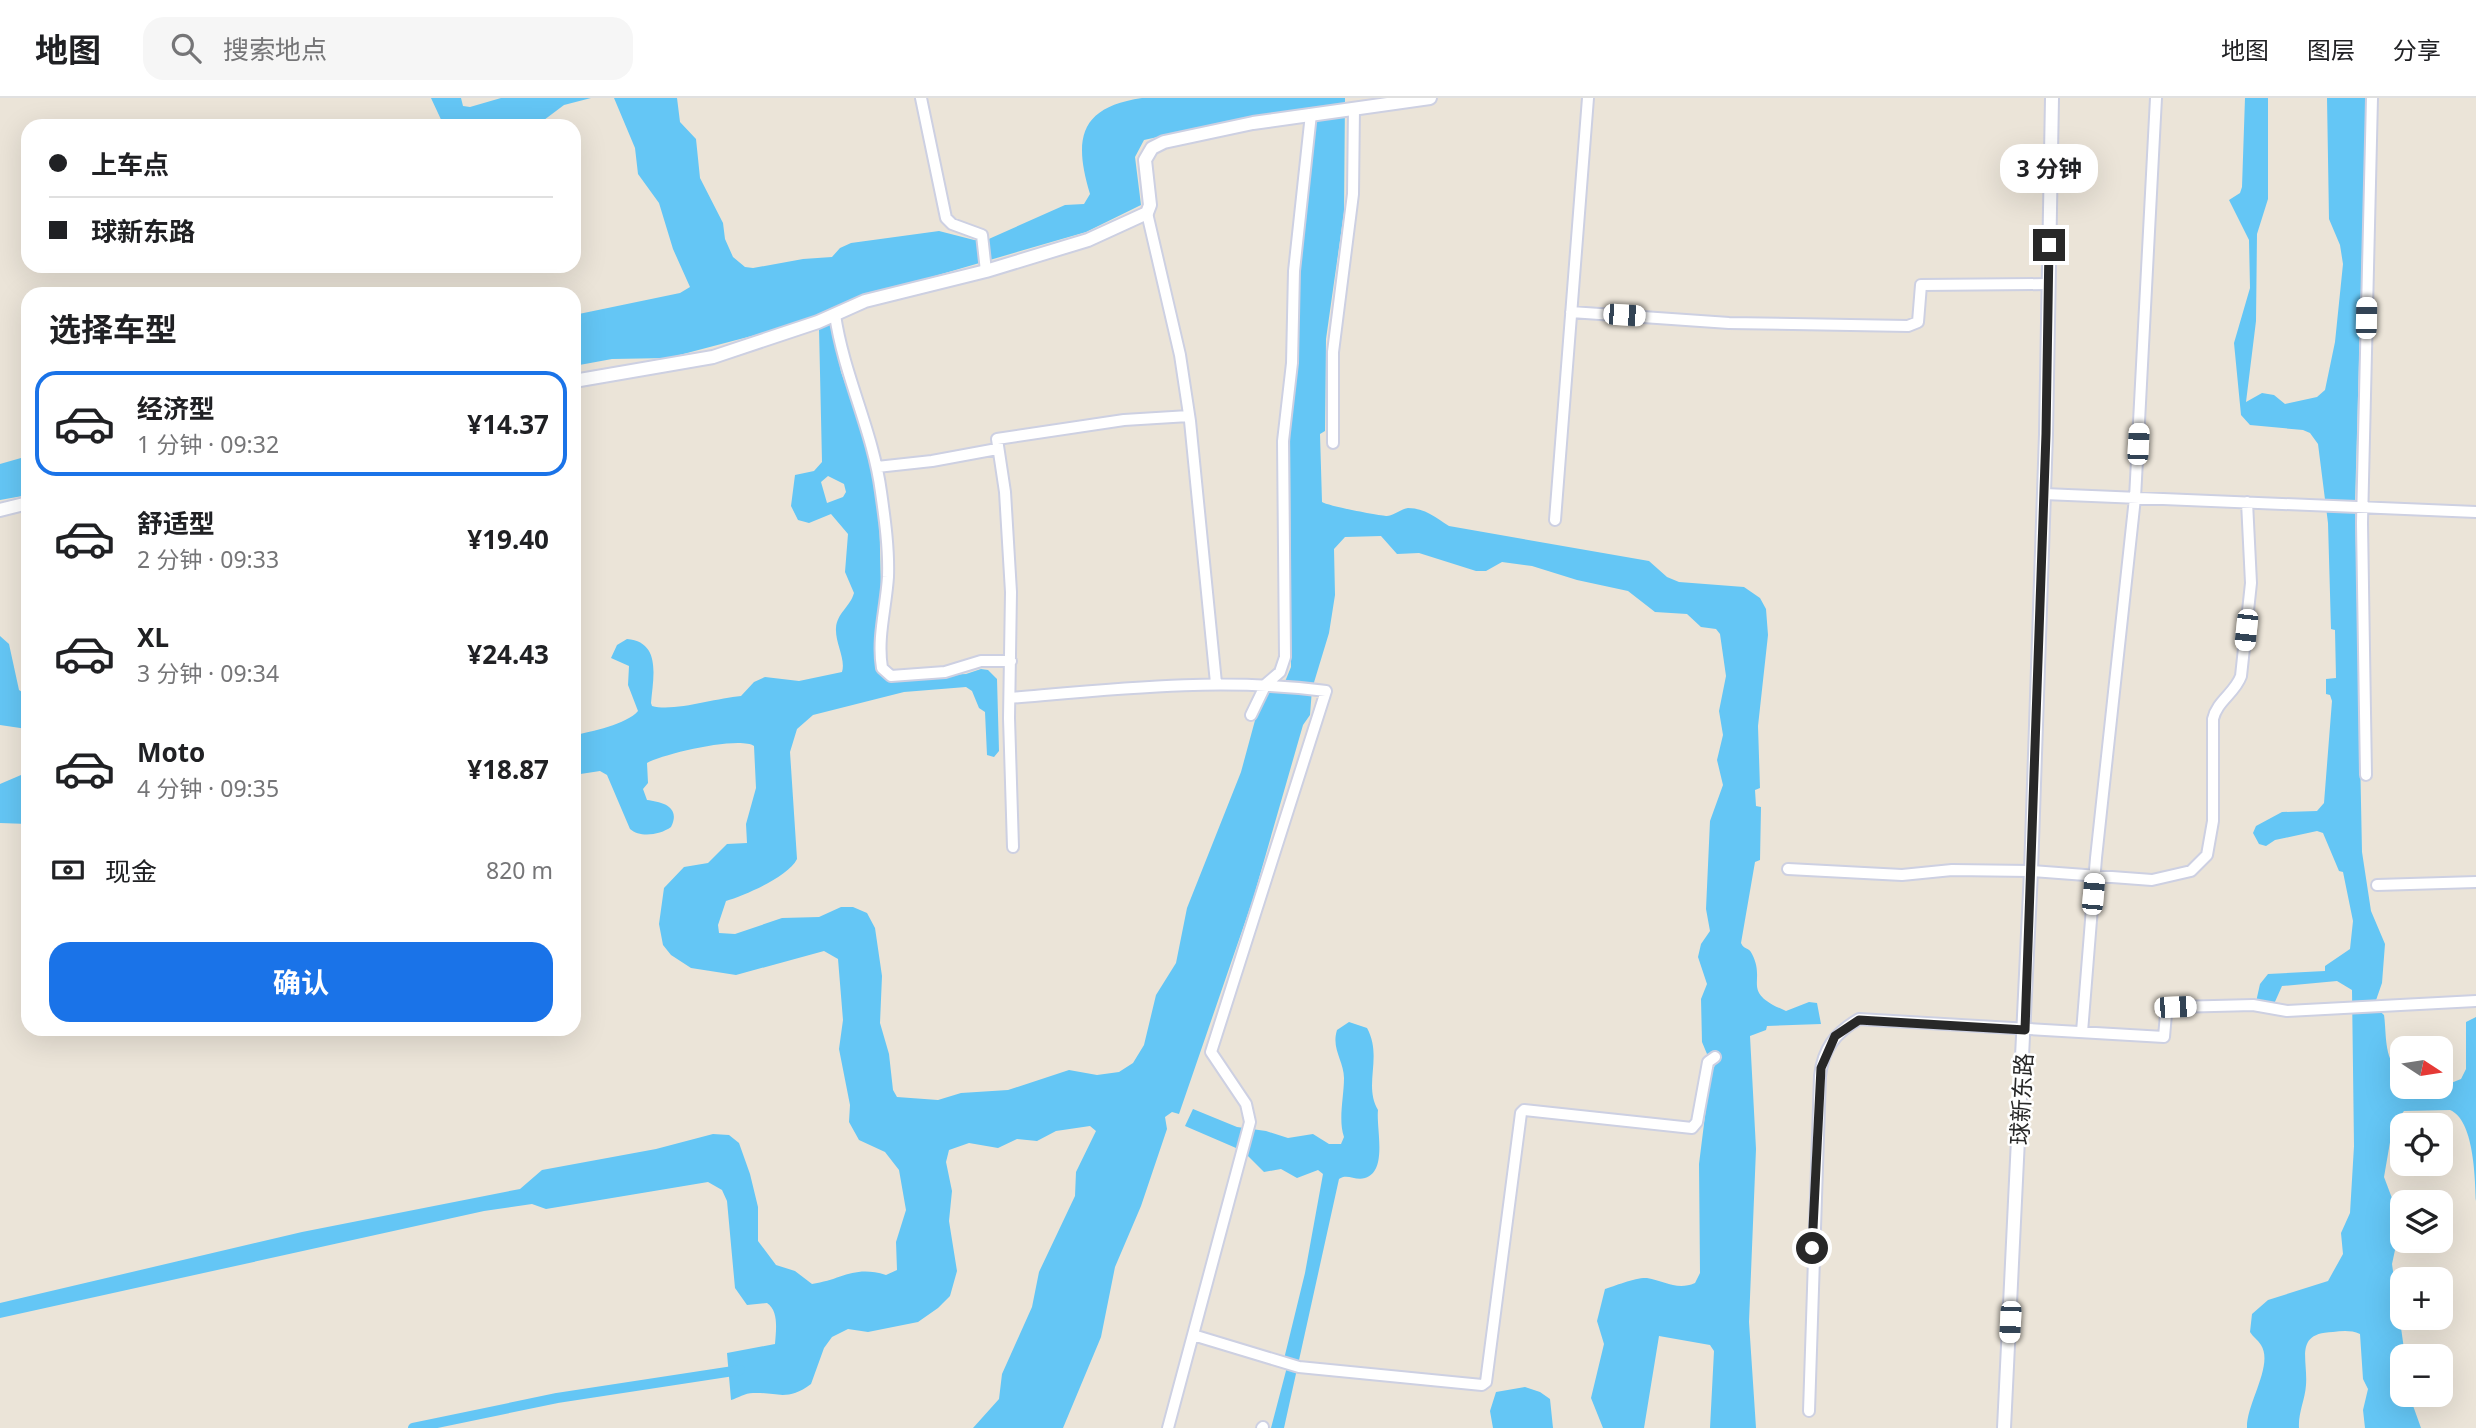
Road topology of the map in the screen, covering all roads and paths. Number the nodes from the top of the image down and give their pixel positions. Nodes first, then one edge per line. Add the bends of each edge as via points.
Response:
1 (920, 98) edge
2 (1430, 98) edge
3 (1588, 98) edge
4 (2052, 98) edge
5 (2155, 98) edge
6 (2372, 98) edge
7 (1352, 108) junction
8 (1314, 114) junction
9 (1147, 213) junction
10 (986, 269) junction
11 (2049, 284) junction
12 (1571, 312) junction
13 (835, 315) junction
14 (581, 380) edge
15 (1189, 416) junction
16 (1333, 443) dead end
17 (998, 449) junction
18 (877, 467) junction
19 (2044, 494) junction
20 (2135, 498) junction
21 (2247, 502) junction
22 (21, 504) edge
23 (2360, 507) junction
24 (0, 509) edge
25 (2476, 512) edge
26 (1555, 520) dead end
27 (1010, 661) junction
28 (1216, 683) junction
29 (1272, 684) junction
30 (1010, 698) junction
31 (1251, 715) dead end
32 (2366, 775) dead end
33 (1013, 847) dead end
34 (1788, 869) dead end
35 (2031, 871) junction
36 (2094, 878) junction
37 (2476, 882) edge
38 (2378, 885) dead end
39 (2476, 1001) edge
40 (2025, 1030) junction
41 (2082, 1032) junction
42 (1715, 1057) dead end
43 (1193, 1335) junction
44 (1809, 1411) dead end
45 (1168, 1428) edge
46 (2004, 1428) edge

1 - 10 street via 946,218 983,238
2 - 7 street
3 - 12 street
4 - 11 street, 球新东路
5 - 20 street
6 - 23 street
7 - 8 street
7 - 16 street via 1353,194 1333,352
8 - 9 street via 1156,145 1144,160
8 - 29 street via 1295,259 1292,363 1283,441 1285,657
9 - 10 street via 1088,240
9 - 15 street via 1180,355
10 - 13 street via 865,301
11 - 12 street via 1921,285 1918,323 1908,326 1729,323
11 - 19 street, 球新东路
12 - 26 street
13 - 14 street via 713,357
13 - 18 street
15 - 17 street via 1124,420 997,439
15 - 28 street
17 - 18 street
17 - 27 street via 1009,543
18 - 27 street via 888,563 880,639 883,671 891,676 945,672 981,662
19 - 20 street
19 - 35 street, 球新东路
20 - 21 street
20 - 36 street
21 - 23 street
21 - 36 street via 2251,583 2241,676 2213,719 2213,821 2207,855 2191,871 2162,878
22 - 24 street
23 - 25 street
23 - 32 street
27 - 30 street
28 - 29 street
28 - 30 street
29 - 31 street
29 - 43 street via 1326,691 1210,1052 1246,1104 1249,1129
30 - 33 street
34 - 35 street via 1902,875
35 - 36 street
35 - 40 street, 球新东路
36 - 41 street
37 - 38 street
39 - 41 street via 2287,1011 2244,1005 2175,1007 2166,1014 2164,1037
40 - 41 street
40 - 44 street via 1859,1020 1830,1044 1820,1076
40 - 46 street, 球新东路
42 - 43 street via 1708,1062 1698,1122 1692,1128 1524,1110 1521,1114 1497,1306 1482,1385 1299,1367
43 - 45 street

